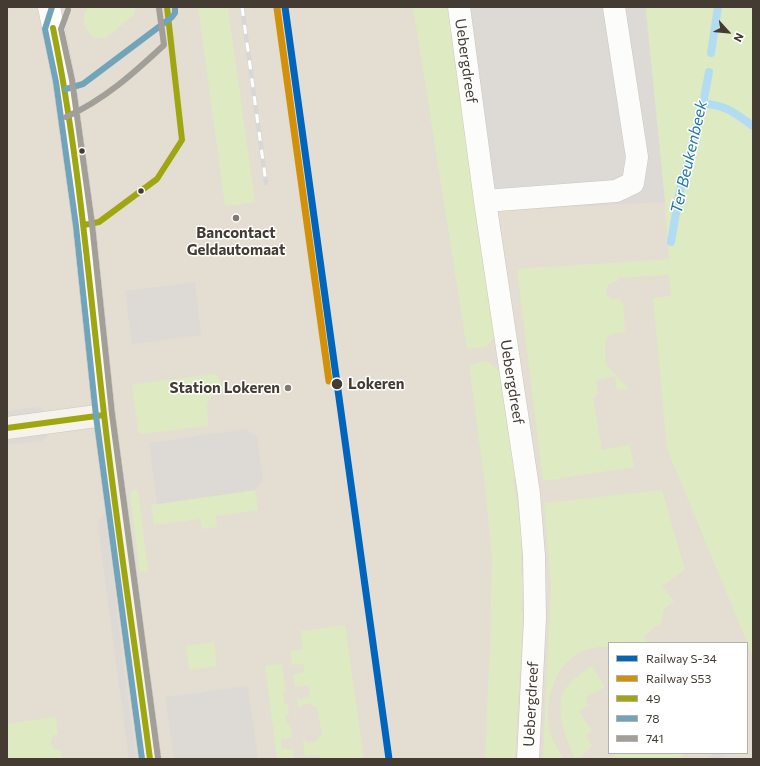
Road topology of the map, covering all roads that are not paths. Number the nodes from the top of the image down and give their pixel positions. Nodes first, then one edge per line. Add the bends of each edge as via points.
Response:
1 (49, 7) edge
2 (459, 7) edge
3 (614, 7) edge
4 (485, 201) junction
5 (104, 415) junction
6 (7, 428) edge
7 (150, 759) edge
8 (528, 759) edge

1 - 5 street via 64,81 84,225
2 - 4 street, Uebergdreef
3 - 4 street via 637,157 633,183 616,191
4 - 8 street, Uebergdreef via 529,494 534,556 535,618
5 - 6 street
5 - 7 street

